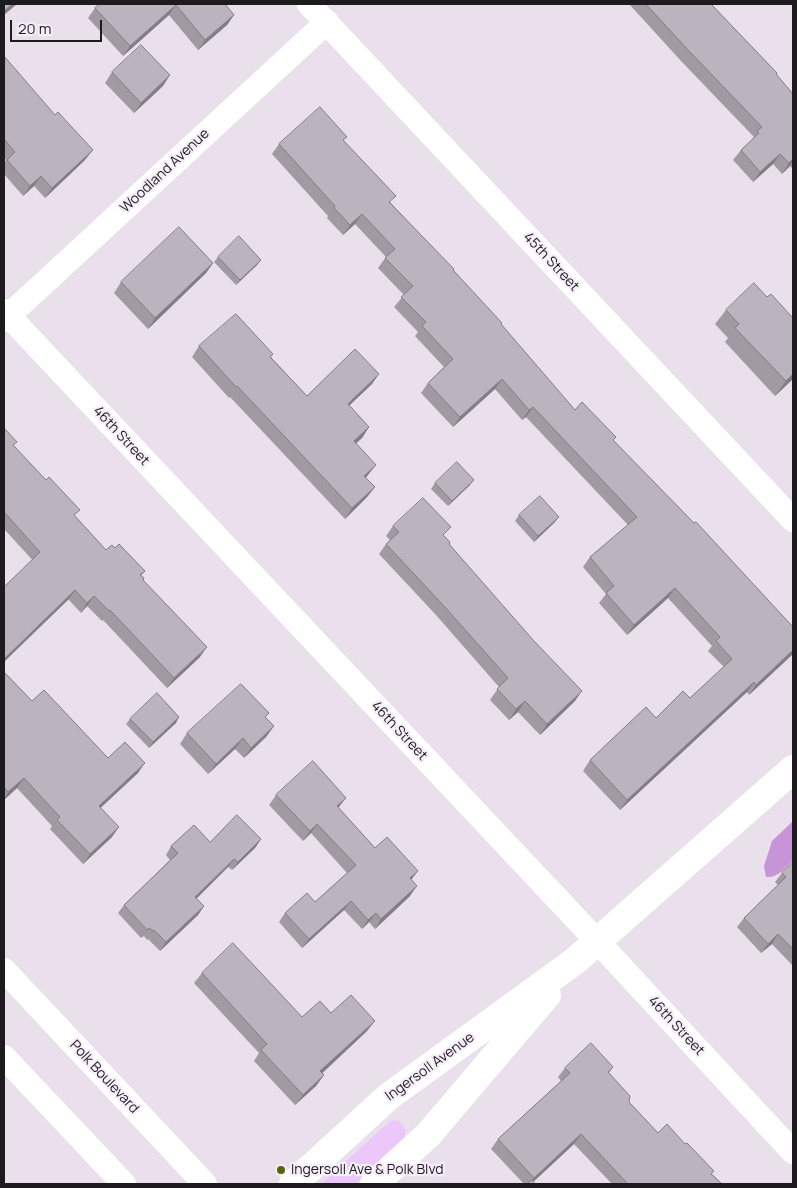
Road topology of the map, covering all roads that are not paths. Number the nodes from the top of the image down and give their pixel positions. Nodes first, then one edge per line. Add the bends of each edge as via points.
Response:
1 (309, 4) edge
2 (327, 22) junction
3 (5, 315) edge
4 (793, 520) edge
5 (793, 769) edge
6 (598, 942) junction
7 (575, 961) junction
8 (4, 970) edge
9 (4, 1057) edge
10 (793, 1152) edge
11 (124, 1184) edge
12 (205, 1184) edge
13 (293, 1184) edge
14 (374, 1184) edge

1 - 2 street, 45th Street
2 - 3 street, Woodland Avenue
2 - 4 street, 45th Street
3 - 6 street, 46th Street
5 - 6 main road, Ingersoll Avenue
6 - 7 main road, Ingersoll Avenue
6 - 10 street, 46th Street
7 - 13 main road, Ingersoll Avenue via 388,1097
7 - 14 main road, Ingersoll Avenue via 428,1135
8 - 12 street, Polk Boulevard
9 - 11 street

